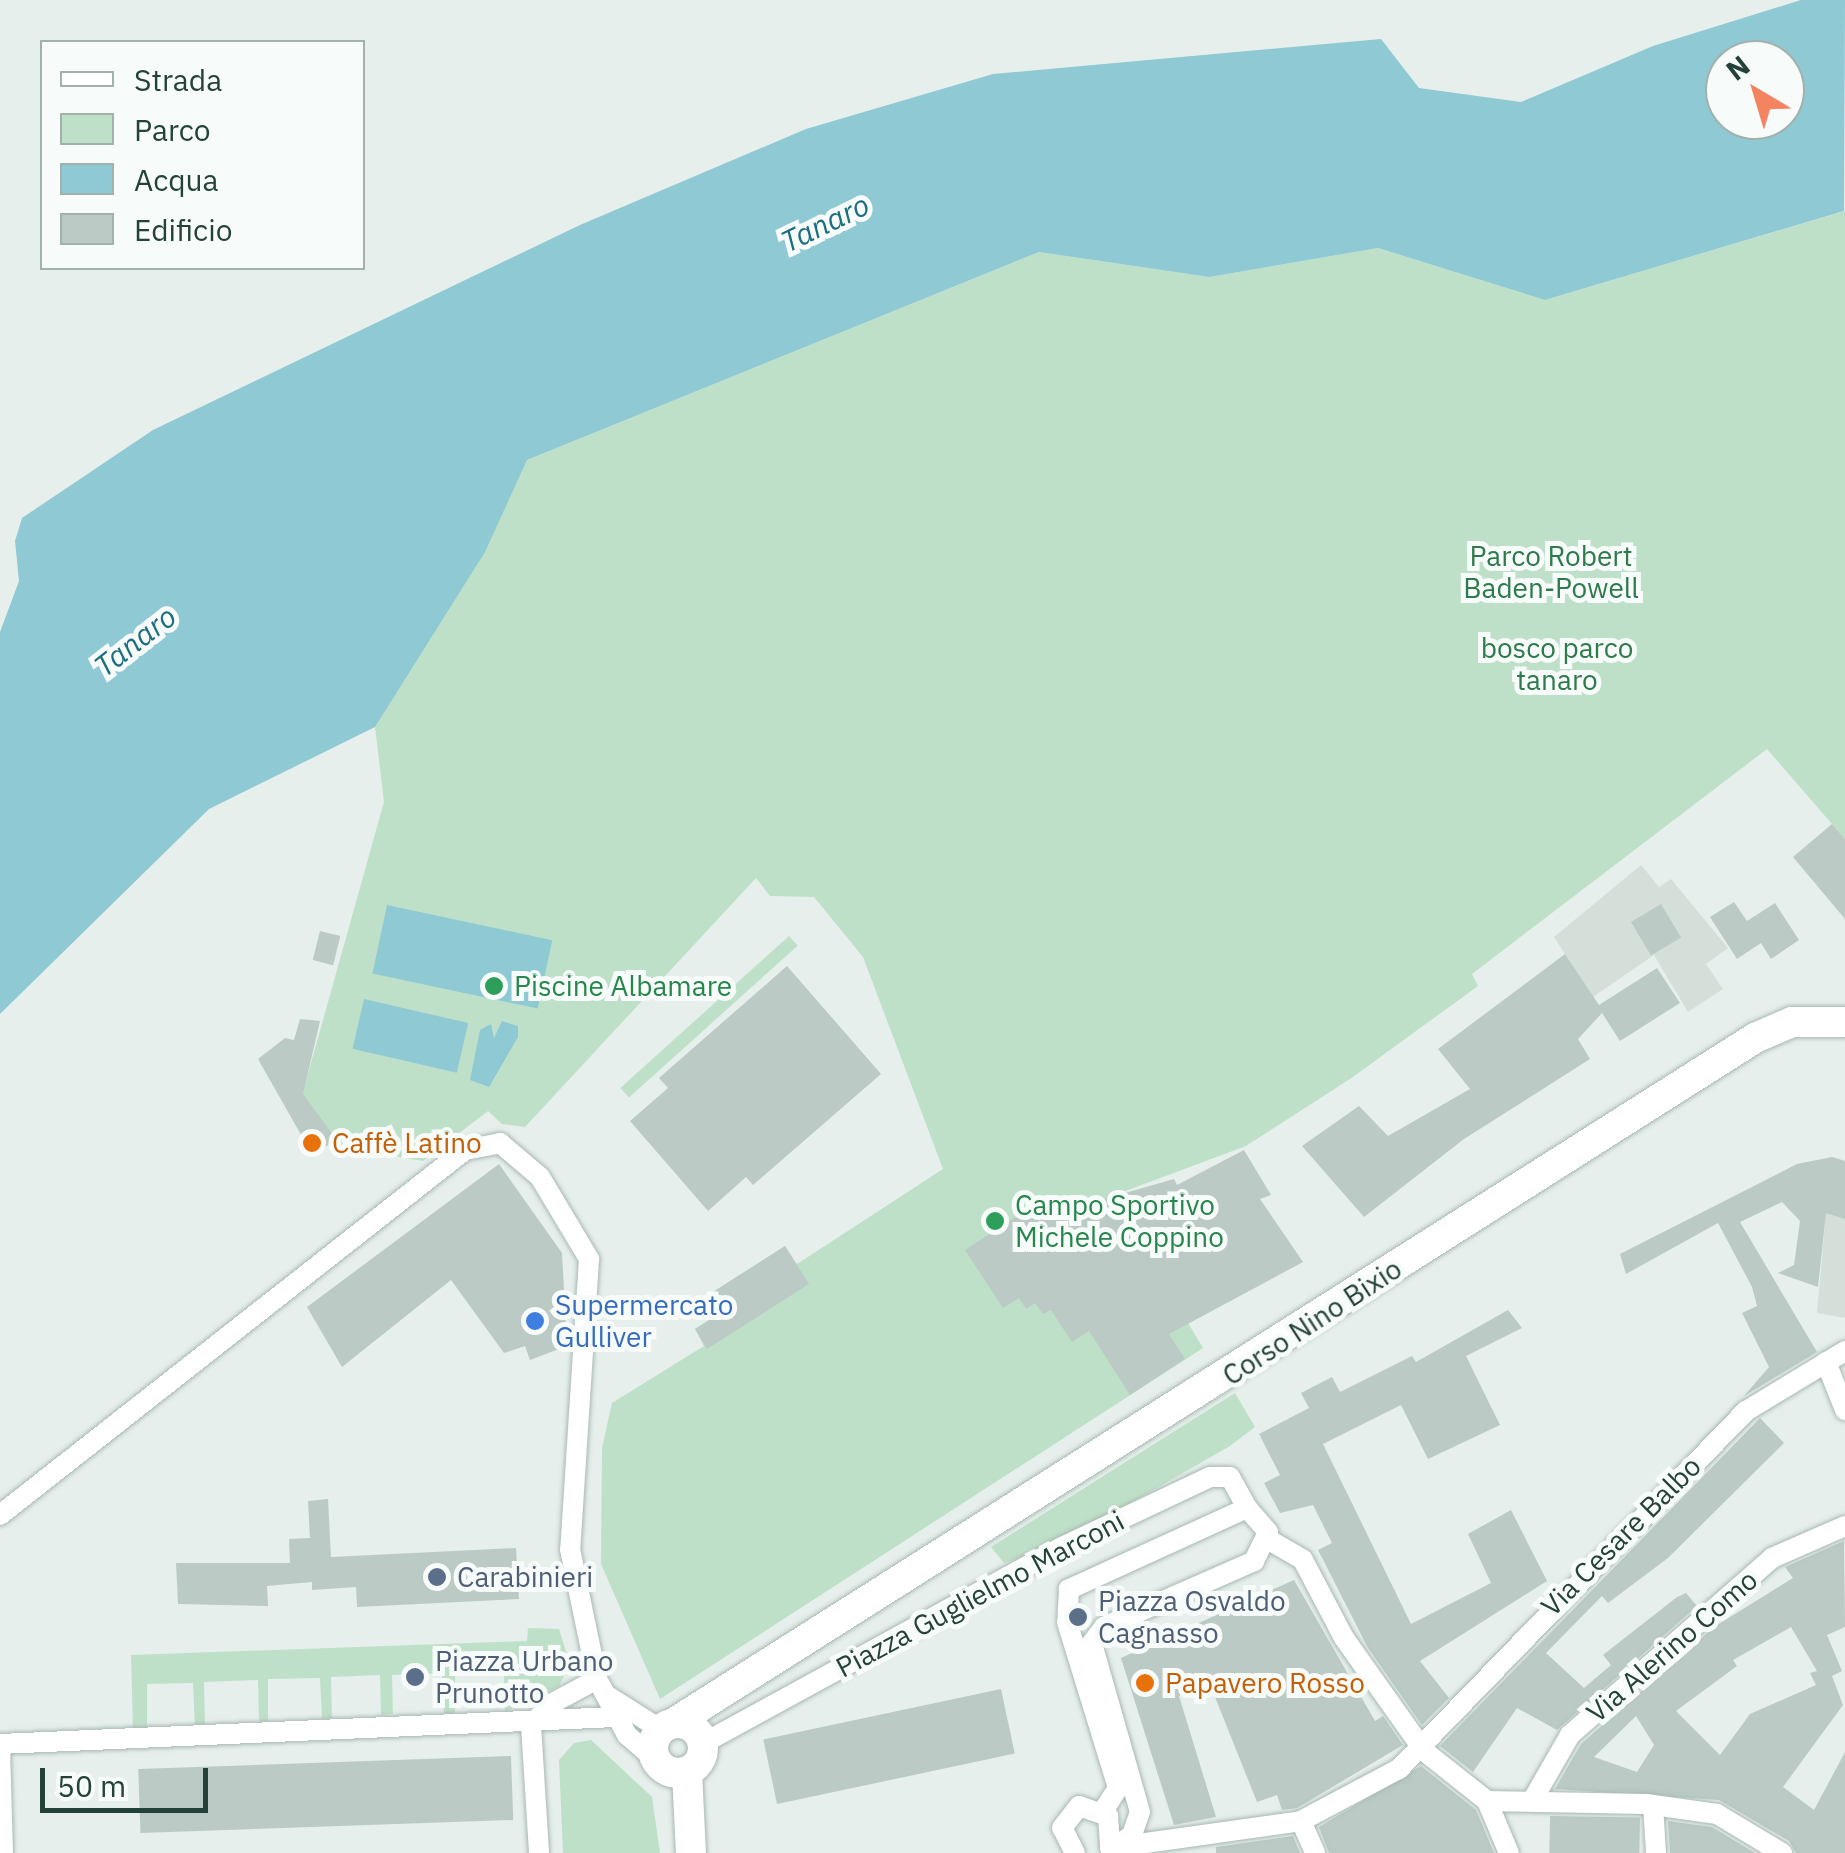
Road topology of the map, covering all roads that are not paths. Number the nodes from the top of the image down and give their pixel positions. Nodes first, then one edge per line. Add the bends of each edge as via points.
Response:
1 (1845, 1022) edge
2 (1845, 1352) edge
3 (1826, 1362) junction
4 (1845, 1410) edge
5 (1246, 1508) junction
6 (0, 1515) edge
7 (1845, 1526) edge
8 (1269, 1540) junction
9 (788, 1651) junction
10 (601, 1687) junction
11 (615, 1717) junction
12 (531, 1725) junction
13 (663, 1737) junction
14 (702, 1744) junction
15 (0, 1746) edge
16 (1424, 1751) junction
17 (687, 1772) junction
18 (1487, 1801) junction
19 (1532, 1802) junction
20 (1653, 1805) junction
21 (1103, 1810) junction
22 (1302, 1821) junction
23 (1104, 1850) edge
24 (1068, 1851) edge
25 (3, 1853) edge
26 (540, 1853) edge
27 (691, 1853) edge
28 (1314, 1853) edge
29 (1509, 1853) edge
30 (1656, 1853) edge
31 (1782, 1853) edge

1 - 9 main road, Corso Nino Bixio via 1792,1022 1738,1048
2 - 3 street, Via Cesare Balbo
3 - 4 street
3 - 16 street, Via Cesare Balbo via 1764,1396 1732,1424 1594,1560
5 - 8 street, Piazza Guglielmo Marconi
5 - 14 street, Piazza Guglielmo Marconi via 1230,1477 1210,1477 1062,1547
5 - 21 street, Piazza Guglielmo Marconi via 1069,1589 1067,1622 1118,1788
6 - 10 street via 322,1258 486,1142 518,1152 589,1259 570,1549
7 - 19 street, Via Alerino Como via 1772,1558 1570,1735
8 - 16 street, Piazza Guglielmo Marconi via 1304,1560 1344,1638
8 - 23 street via 1254,1560 1096,1634 1093,1658 1140,1812 1132,1835
9 - 13 main road, Corso Nino Bixio
9 - 14 main road, Corso Nino Bixio
10 - 11 street
10 - 12 street via 551,1704
10 - 13 street
11 - 12 street
11 - 13 street
12 - 15 street
12 - 26 street
13 - 14 main road via 696,1730
13 - 17 main road via 664,1770
14 - 17 main road, Corso Nino Bixio
15 - 25 street
16 - 18 street, Piazza Guglielmo Marconi
16 - 22 street, Via Cesare Balbo via 1338,1808
17 - 27 main road
18 - 19 street
18 - 29 street
19 - 20 street
20 - 30 street
20 - 31 street via 1717,1814
21 - 23 street
21 - 24 street via 1088,1805 1067,1815 1062,1835
22 - 23 street, Via Cesare Balbo
22 - 28 street

